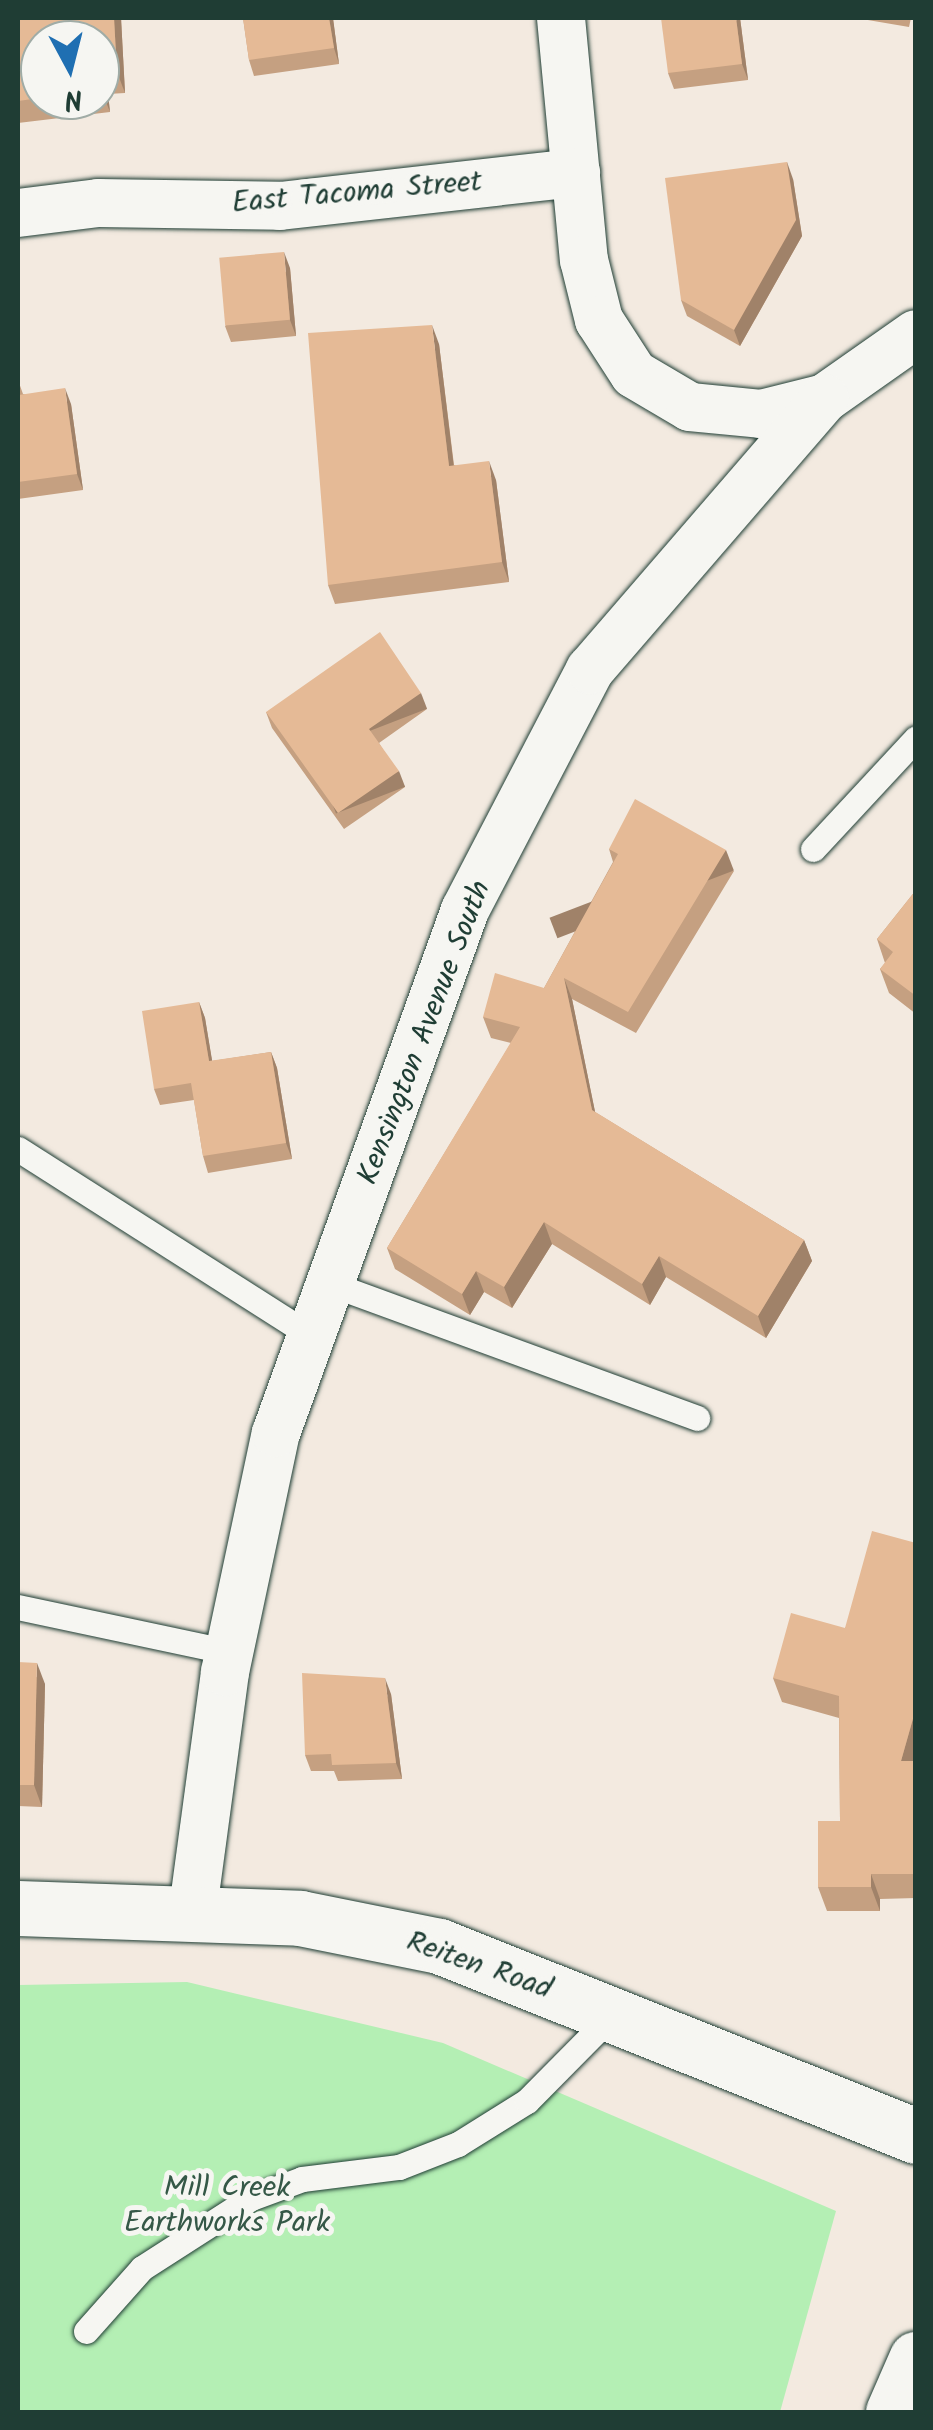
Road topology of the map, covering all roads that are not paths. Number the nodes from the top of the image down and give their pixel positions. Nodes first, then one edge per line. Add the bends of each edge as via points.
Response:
1 (561, 18) edge
2 (576, 174) junction
3 (18, 213) edge
4 (916, 334) edge
5 (825, 398) junction
6 (916, 738) edge
7 (813, 849) dead end
8 (18, 1149) edge
9 (331, 1284) junction
10 (312, 1336) junction
11 (697, 1418) dead end
12 (18, 1607) edge
13 (229, 1652) junction
14 (18, 1908) edge
15 (193, 1909) junction
16 (613, 2014) junction
17 (916, 2136) edge
18 (86, 2330) dead end
19 (916, 2359) edge
20 (893, 2412) edge

1 - 2 street
2 - 3 street, East Tacoma Street via 280,206 98,204
2 - 5 street via 599,320 634,374 690,407 761,414
4 - 5 street
5 - 9 street, Kensington Avenue South via 590,670 466,910
6 - 7 lane
8 - 10 lane
9 - 10 street, Kensington Avenue South
9 - 11 lane
10 - 13 street, Kensington Avenue South via 276,1434
12 - 13 lane
13 - 15 street, Kensington Avenue South
14 - 15 street, Reiten Road
15 - 16 street, Reiten Road via 300,1918 439,1946
16 - 17 street, Reiten Road
16 - 18 lane via 527,2101 458,2144 399,2167 302,2179 251,2198 142,2268
19 - 20 street

